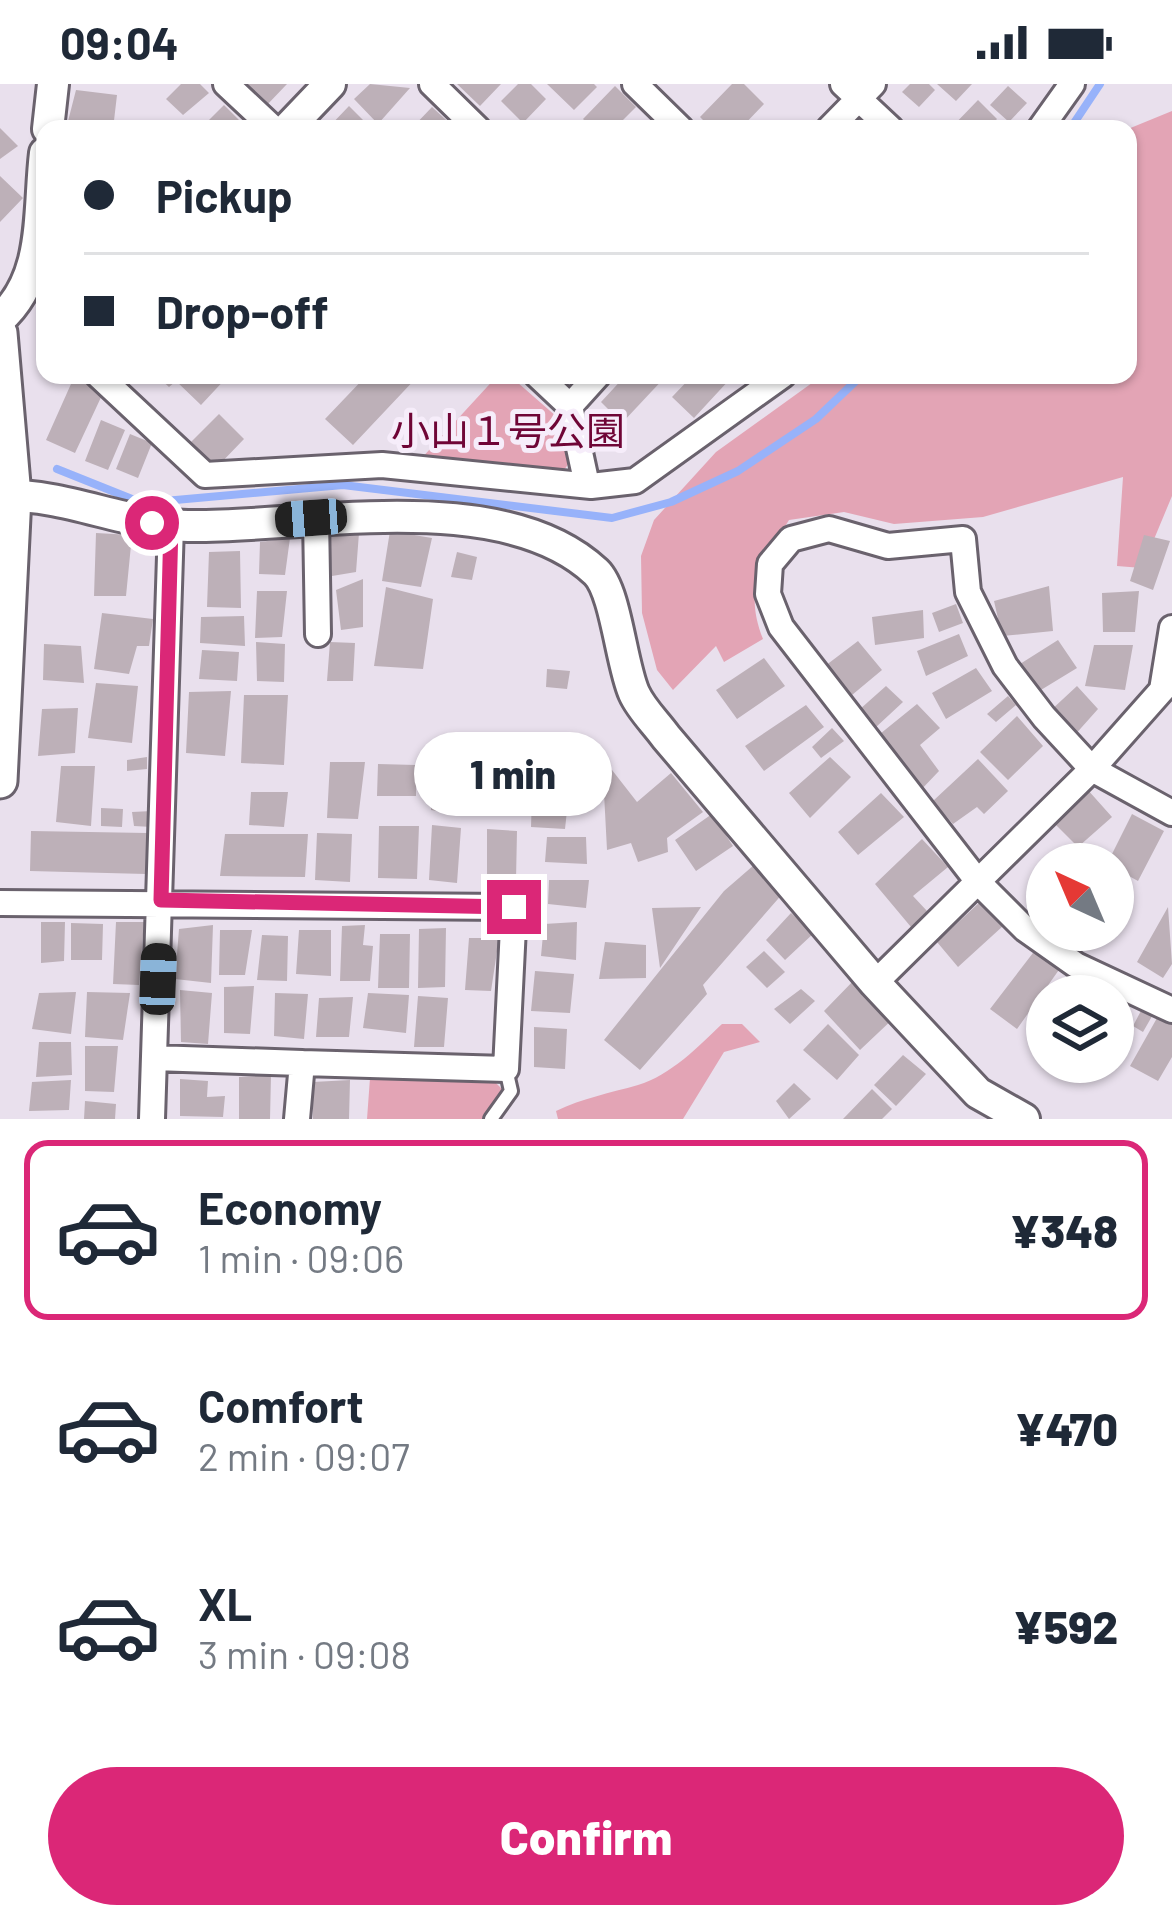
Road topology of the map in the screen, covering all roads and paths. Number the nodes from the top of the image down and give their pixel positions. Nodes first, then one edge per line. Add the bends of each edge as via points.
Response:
1 (53, 84) edge
2 (226, 84) edge
3 (330, 84) edge
4 (432, 84) edge
5 (634, 84) edge
6 (1072, 84) edge
7 (858, 89) edge
8 (49, 120) edge
9 (264, 120) edge
10 (295, 120) edge
11 (469, 120) edge
12 (672, 120) edge
13 (836, 120) edge
14 (884, 120) edge
15 (1046, 120) edge
16 (36, 246) edge
17 (0, 320) edge
18 (0, 333) edge
19 (108, 384) edge
20 (547, 384) edge
21 (590, 384) edge
22 (770, 384) edge
23 (570, 406) junction
24 (586, 485) junction
25 (7, 496) edge
26 (316, 518) junction
27 (171, 525) junction
28 (1172, 628) edge
29 (318, 634) dead end
30 (1167, 692) edge
31 (1092, 769) junction
32 (0, 781) edge
33 (1172, 812) edge
34 (979, 883) junction
35 (161, 900) junction
36 (0, 903) edge
37 (874, 983) junction
38 (1172, 1010) edge
39 (154, 1058) junction
40 (302, 1063) junction
41 (506, 1069) junction
42 (152, 1119) edge
43 (297, 1119) edge
44 (491, 1119) edge
45 (1024, 1119) edge

1 - 8 street
2 - 9 street
3 - 10 street
4 - 11 street
5 - 12 street
6 - 15 street
7 - 13 street
7 - 14 street
16 - 17 street via 33,277
18 - 25 main road
19 - 24 street via 205,475 382,465
20 - 23 street
21 - 23 street
22 - 24 street via 635,481
23 - 24 street
25 - 27 street via 46,496
25 - 32 main road
26 - 27 street
26 - 29 street
26 - 37 street via 389,515 530,534 600,575 635,695
27 - 35 street
28 - 30 street
30 - 31 street
31 - 33 street
31 - 34 street
31 - 34 street via 1006,666 968,592 963,539 888,546 830,529 791,539 770,564 768,594 781,627
34 - 37 street
34 - 38 street via 1076,964
35 - 36 street
35 - 39 street
35 - 41 street via 514,907
37 - 45 street via 978,1093
39 - 40 street
39 - 42 street
40 - 41 street
40 - 43 street
41 - 44 lane via 511,1091

